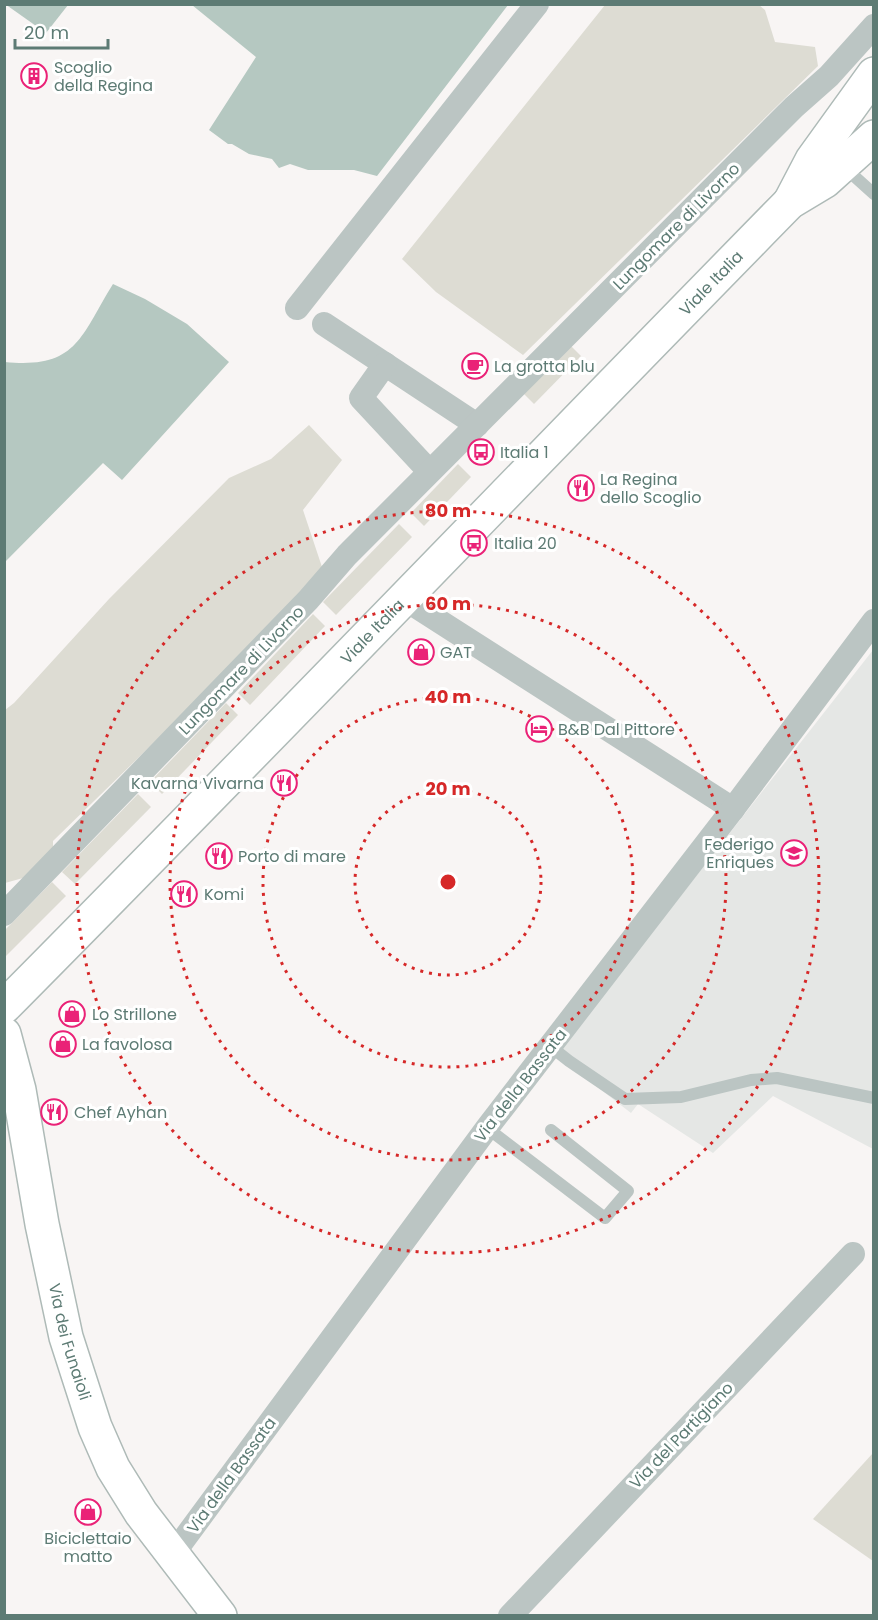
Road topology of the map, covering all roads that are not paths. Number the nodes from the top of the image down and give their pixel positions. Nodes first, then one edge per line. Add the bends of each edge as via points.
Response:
1 (537, 4) edge
2 (873, 26) edge
3 (873, 74) edge
4 (864, 151) edge
5 (873, 194) edge
6 (790, 202) junction
7 (297, 308) dead end
8 (324, 324) dead end
9 (385, 364) junction
10 (477, 425) junction
11 (429, 471) junction
12 (403, 598) junction
13 (873, 621) edge
14 (733, 809) junction
15 (4, 914) edge
16 (4, 1007) edge
17 (4, 1034) edge
18 (550, 1046) junction
19 (873, 1098) edge
20 (487, 1128) junction
21 (551, 1130) dead end
22 (853, 1254) dead end
23 (173, 1554) junction
24 (220, 1615) edge
25 (510, 1616) edge

1 - 7 street
2 - 10 street, Lungomare di Livorno via 829,76
3 - 6 main road, Viale Italia via 812,160
4 - 5 lane
4 - 6 main road, Viale Italia
6 - 12 main road, Viale Italia
8 - 9 street
9 - 10 street
9 - 11 street via 361,398
10 - 11 street, Lungomare di Livorno
11 - 15 street, Lungomare di Livorno
12 - 14 street
12 - 16 main road, Viale Italia
13 - 14 street, Via della Bassata
14 - 18 street, Via della Bassata
17 - 23 main road, Via dei Funaioli via 19,1090 69,1348 113,1468
18 - 19 lane via 625,1099 681,1097 751,1080 777,1078
18 - 20 street, Via della Bassata
20 - 21 lane via 605,1218 627,1191
20 - 23 street, Via della Bassata
22 - 25 street, Via del Partigiano
23 - 24 main road, Via dei Funaioli

